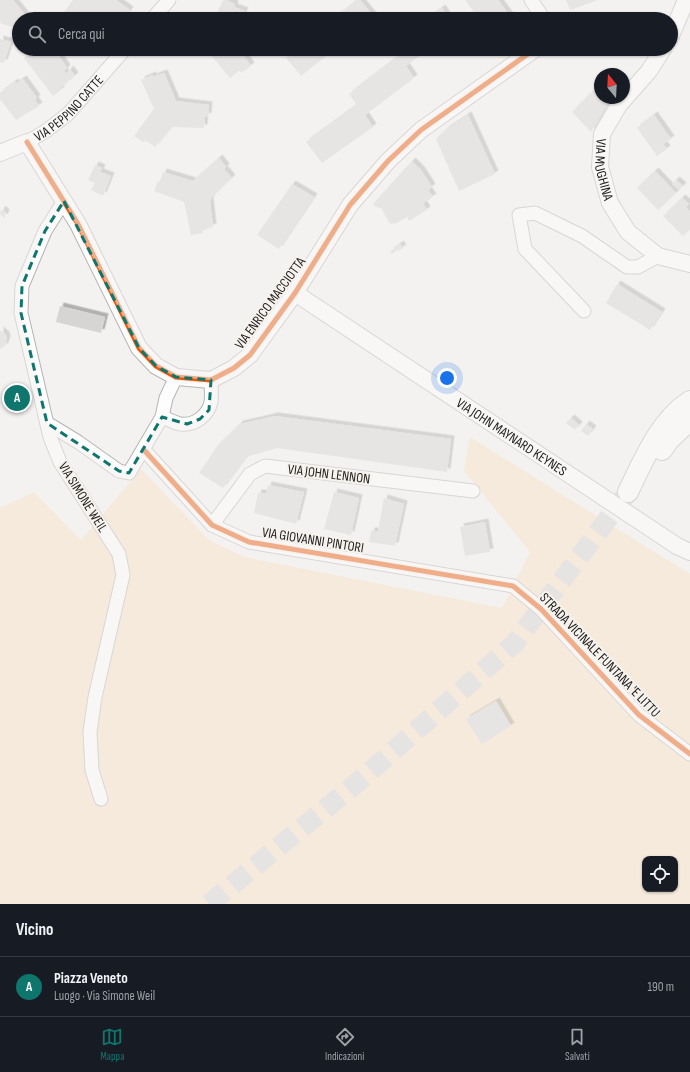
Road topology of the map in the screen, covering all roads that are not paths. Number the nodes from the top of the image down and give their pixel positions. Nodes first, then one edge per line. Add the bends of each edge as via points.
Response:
1 (169, 0) edge
2 (531, 0) edge
3 (686, 0) edge
4 (158, 12) edge
5 (539, 12) edge
6 (678, 19) edge
7 (119, 56) edge
8 (525, 56) edge
9 (659, 56) edge
10 (27, 142) junction
11 (0, 152) edge
12 (64, 201) junction
13 (658, 256) junction
14 (690, 264) edge
15 (295, 293) junction
16 (584, 311) dead end
17 (176, 377) junction
18 (211, 380) junction
19 (690, 401) edge
20 (162, 417) junction
21 (690, 420) edge
22 (47, 423) junction
23 (144, 450) junction
24 (473, 491) dead end
25 (212, 525) junction
26 (690, 552) edge
27 (513, 586) joint
28 (690, 754) edge
29 (101, 799) dead end

1 - 4 street
2 - 5 street
3 - 6 street
7 - 10 street, VIA PEPPINO CATTE via 68,114
8 - 15 street, VIA ENRICO MACCIOTTA via 421,130 388,161 350,205
9 - 13 street, VIA MUGHINA via 619,105 602,134 600,167 610,203 628,232
10 - 11 street, VIA PEPPINO CATTE
10 - 12 street
12 - 17 street via 78,224 139,348 156,366
12 - 22 street, VIA SIMONE WEIL via 45,232 22,286 21,313
13 - 14 street, VIA MUGHINA
13 - 16 street via 638,266 627,267 582,236 555,222 535,213 519,215 525,249
15 - 18 street, VIA ENRICO MACCIOTTA via 250,355 234,368
15 - 26 street, VIA JOHN MAYNARD KEYNES via 677,546
17 - 18 street
17 - 20 street via 166,398
18 - 20 street via 211,404 200,419 181,424
19 - 21 main road via 664,426 628,492 669,440
20 - 23 street
22 - 23 street via 119,471 129,473
22 - 29 street, VIA SIMONE WEIL via 60,462 119,554 123,575 95,697 90,732 92,770
23 - 25 street, VIA GIOVANNI PINTORI
24 - 25 street, VIA JOHN LENNON via 265,466 250,474
25 - 27 street, VIA GIOVANNI PINTORI via 249,542
27 - 28 street, STRADA VICINALE FUNTANA 'E LITTU via 541,608 639,715

